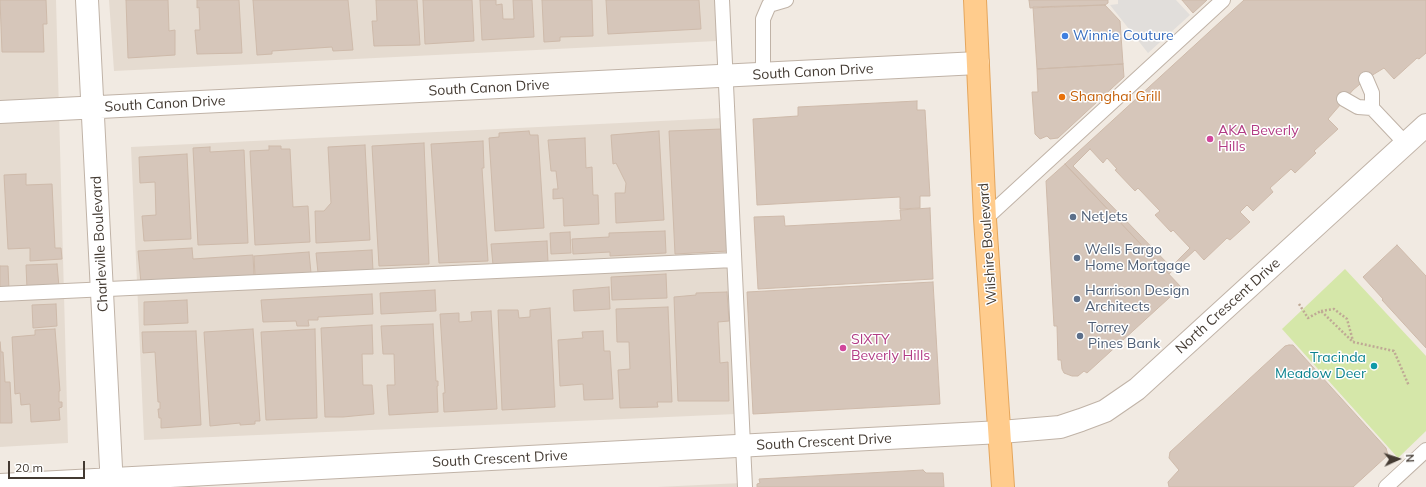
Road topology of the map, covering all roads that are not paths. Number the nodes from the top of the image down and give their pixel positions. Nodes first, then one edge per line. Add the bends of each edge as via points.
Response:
1 (88, 0) edge
2 (722, 0) edge
3 (786, 0) edge
4 (975, 0) edge
5 (1223, 0) edge
6 (978, 63) junction
7 (763, 74) junction
8 (726, 76) junction
9 (1366, 79) dead end
10 (1344, 99) dead end
11 (93, 107) junction
12 (1372, 108) junction
13 (0, 112) edge
14 (1426, 125) edge
15 (1406, 144) junction
16 (985, 220) junction
17 (734, 260) junction
18 (102, 289) junction
19 (0, 294) edge
20 (1001, 432) junction
21 (743, 446) junction
22 (1426, 450) edge
23 (112, 483) edge
24 (0, 485) edge
25 (745, 487) edge
26 (1003, 487) edge
27 (1386, 487) edge

1 - 11 street, Charleville Boulevard
2 - 8 lane
3 - 7 lane via 769,5 762,19
4 - 6 main road, Wilshire Boulevard
5 - 16 lane
6 - 7 street, South Canon Drive
6 - 16 main road, Wilshire Boulevard
7 - 8 street, South Canon Drive
8 - 11 street, South Canon Drive
8 - 17 lane
9 - 12 lane via 1372,93
10 - 12 lane via 1358,107
11 - 13 street, South Canon Drive
11 - 18 street, Charleville Boulevard
12 - 15 lane
14 - 15 street, North Crescent Drive
15 - 20 street, North Crescent Drive via 1131,393 1105,411 1067,424
16 - 20 main road, Wilshire Boulevard
17 - 18 lane
17 - 21 lane
18 - 19 lane
18 - 23 street, Charleville Boulevard
20 - 21 street, South Crescent Drive
20 - 26 main road, Wilshire Boulevard
21 - 23 street, South Crescent Drive
21 - 25 lane
22 - 27 lane
23 - 24 street, South Crescent Drive

